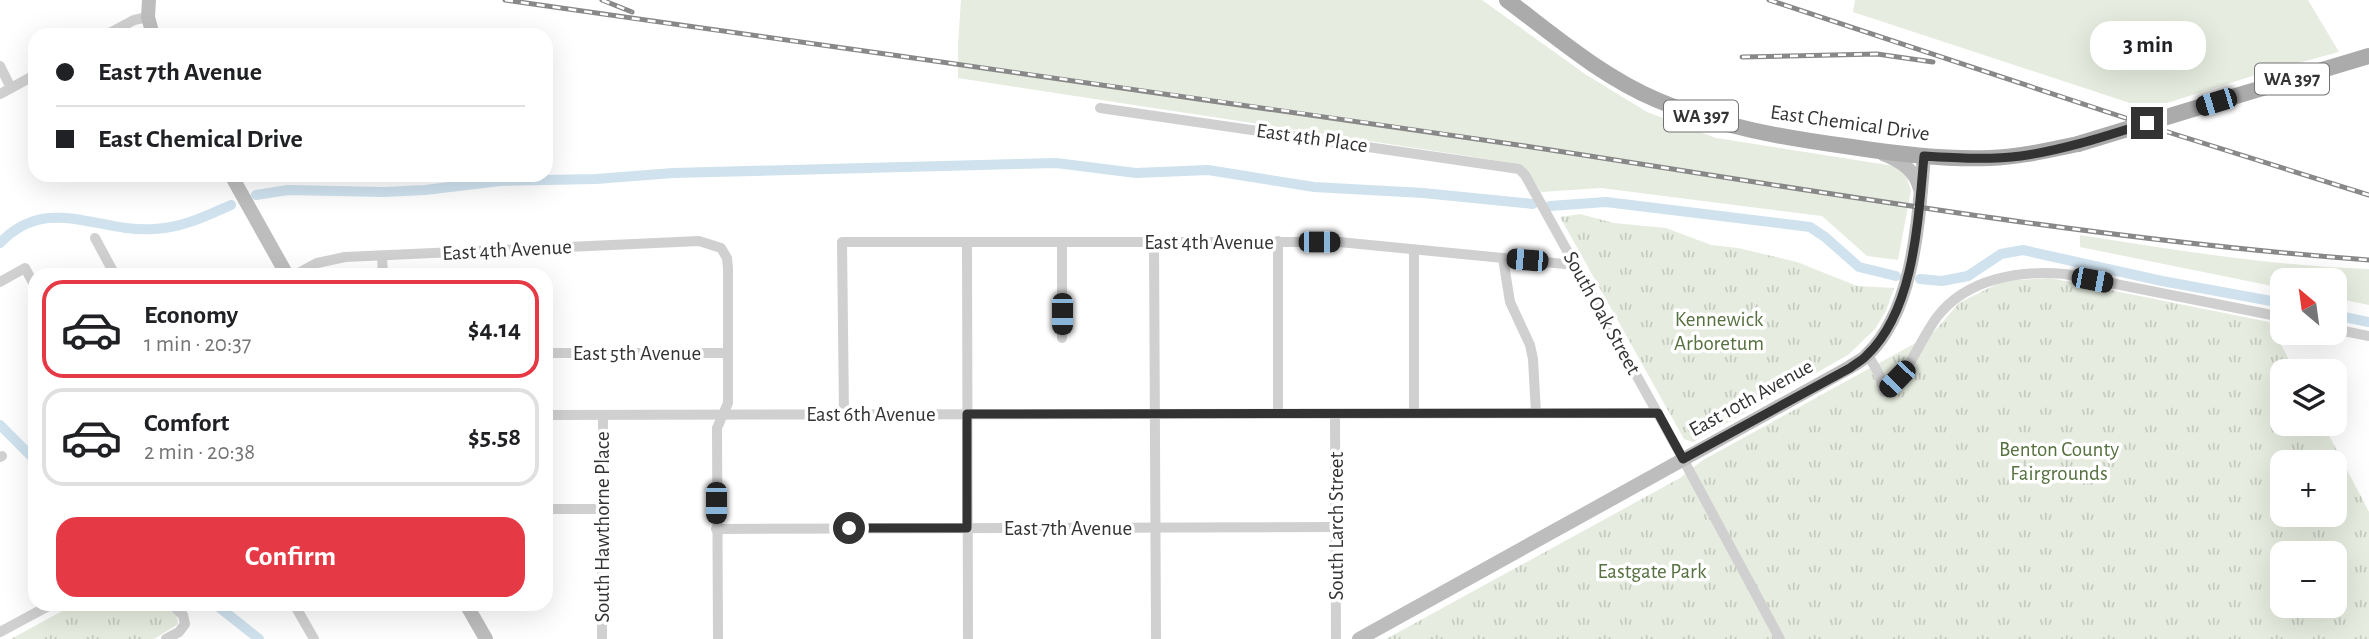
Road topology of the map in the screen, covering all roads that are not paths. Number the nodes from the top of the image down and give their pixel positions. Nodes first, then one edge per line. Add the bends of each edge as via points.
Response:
1 (149, 0) edge
2 (1507, 0) edge
3 (148, 18) junction
4 (119, 28) edge
5 (151, 28) edge
6 (2369, 56) edge
7 (0, 66) edge
8 (28, 79) edge
9 (11, 88) junction
10 (0, 94) edge
11 (1100, 107) dead end
12 (1876, 150) junction
13 (1924, 156) junction
14 (1522, 172) joint
15 (235, 182) edge
16 (1921, 191) junction
17 (95, 238) dead end
18 (967, 242) junction
19 (1062, 242) junction
20 (1154, 242) junction
21 (1278, 242) junction
22 (1414, 250) junction
23 (382, 256) junction
24 (1503, 258) junction
25 (1575, 265) junction
26 (112, 268) edge
27 (283, 268) edge
28 (310, 268) edge
29 (383, 268) edge
30 (28, 273) edge
31 (0, 282) edge
32 (2270, 315) edge
33 (2347, 332) edge
34 (2369, 336) edge
35 (1062, 338) dead end
36 (728, 353) junction
37 (553, 354) edge
38 (1868, 355) junction
39 (1278, 413) junction
40 (1415, 413) junction
41 (1536, 413) junction
42 (1658, 413) junction
43 (844, 414) junction
44 (967, 414) junction
45 (1154, 414) junction
46 (1335, 414) junction
47 (553, 415) edge
48 (603, 415) junction
49 (723, 415) junction
50 (1683, 459) junction
51 (553, 509) edge
52 (603, 509) junction
53 (1154, 527) junction
54 (1336, 527) junction
55 (967, 528) junction
56 (716, 529) junction
57 (39, 611) edge
58 (179, 611) edge
59 (298, 611) edge
60 (470, 611) edge
61 (0, 632) edge
62 (166, 639) edge
63 (314, 639) edge
64 (486, 639) edge
65 (602, 639) edge
66 (718, 639) edge
67 (968, 639) edge
68 (1156, 639) edge
69 (1336, 639) edge
70 (1359, 639) edge
71 (1780, 639) edge

1 - 3 street
2 - 12 main road, East Chemical Drive / WA 397 via 1595,67 1655,100 1717,122 1792,139
3 - 4 street
3 - 5 street
6 - 13 main road, East Chemical Drive / WA 397, bridge via 2078,144 1987,159
7 - 9 street
8 - 9 street
9 - 10 street
11 - 14 street, East 4th Place via 1511,166
12 - 13 main road, East Chemical Drive / WA 397
12 - 16 street via 1909,169
13 - 16 street, East 10th Avenue
14 - 25 street, South Oak Street
15 - 27 street
16 - 38 street, East 10th Avenue via 1904,293
17 - 26 street
18 - 19 street, East 4th Avenue
18 - 43 street, East 4th Avenue via 842,242
18 - 44 street
19 - 20 street, East 4th Avenue
19 - 35 street
20 - 21 street, East 4th Avenue
20 - 45 street
21 - 22 street, East 4th Avenue via 1339,242
21 - 39 street
22 - 24 street, East 4th Avenue
22 - 40 street
23 - 28 street, East 4th Avenue via 332,258
23 - 29 street
23 - 36 street, East 4th Avenue via 699,241 721,248 727,258
24 - 25 street, East 4th Avenue
24 - 41 street via 1510,302 1533,359
25 - 42 street, South Oak Street
30 - 31 street via 25,268
32 - 38 street via 2038,272 1993,279 1952,302 1884,392
33 - 34 street
36 - 37 street, East 5th Avenue
36 - 49 street via 728,404
38 - 50 street, East 10th Avenue
39 - 45 street, East 6th Avenue
39 - 46 street, East 6th Avenue
40 - 41 street, East 6th Avenue
40 - 46 street, East 6th Avenue
41 - 42 street, East 6th Avenue
42 - 50 street, South Oak Street
43 - 44 street, East 6th Avenue
43 - 49 street, East 6th Avenue
44 - 45 street, East 6th Avenue
44 - 55 street
45 - 53 street
46 - 54 street, South Larch Street
47 - 48 street, East 6th Avenue
48 - 49 street, East 6th Avenue
48 - 52 street, South Hawthorne Place
49 - 56 street via 717,428
50 - 70 street, East 10th Avenue
50 - 71 street, South Oak Street
51 - 52 street
52 - 65 street, South Hawthorne Place
53 - 54 street, East 7th Avenue
53 - 55 street, East 7th Avenue
53 - 68 street
54 - 69 street, South Larch Street
55 - 56 street, East 7th Avenue
55 - 67 street
56 - 66 street
57 - 61 street
58 - 62 street via 185,624
59 - 63 street
60 - 64 street

